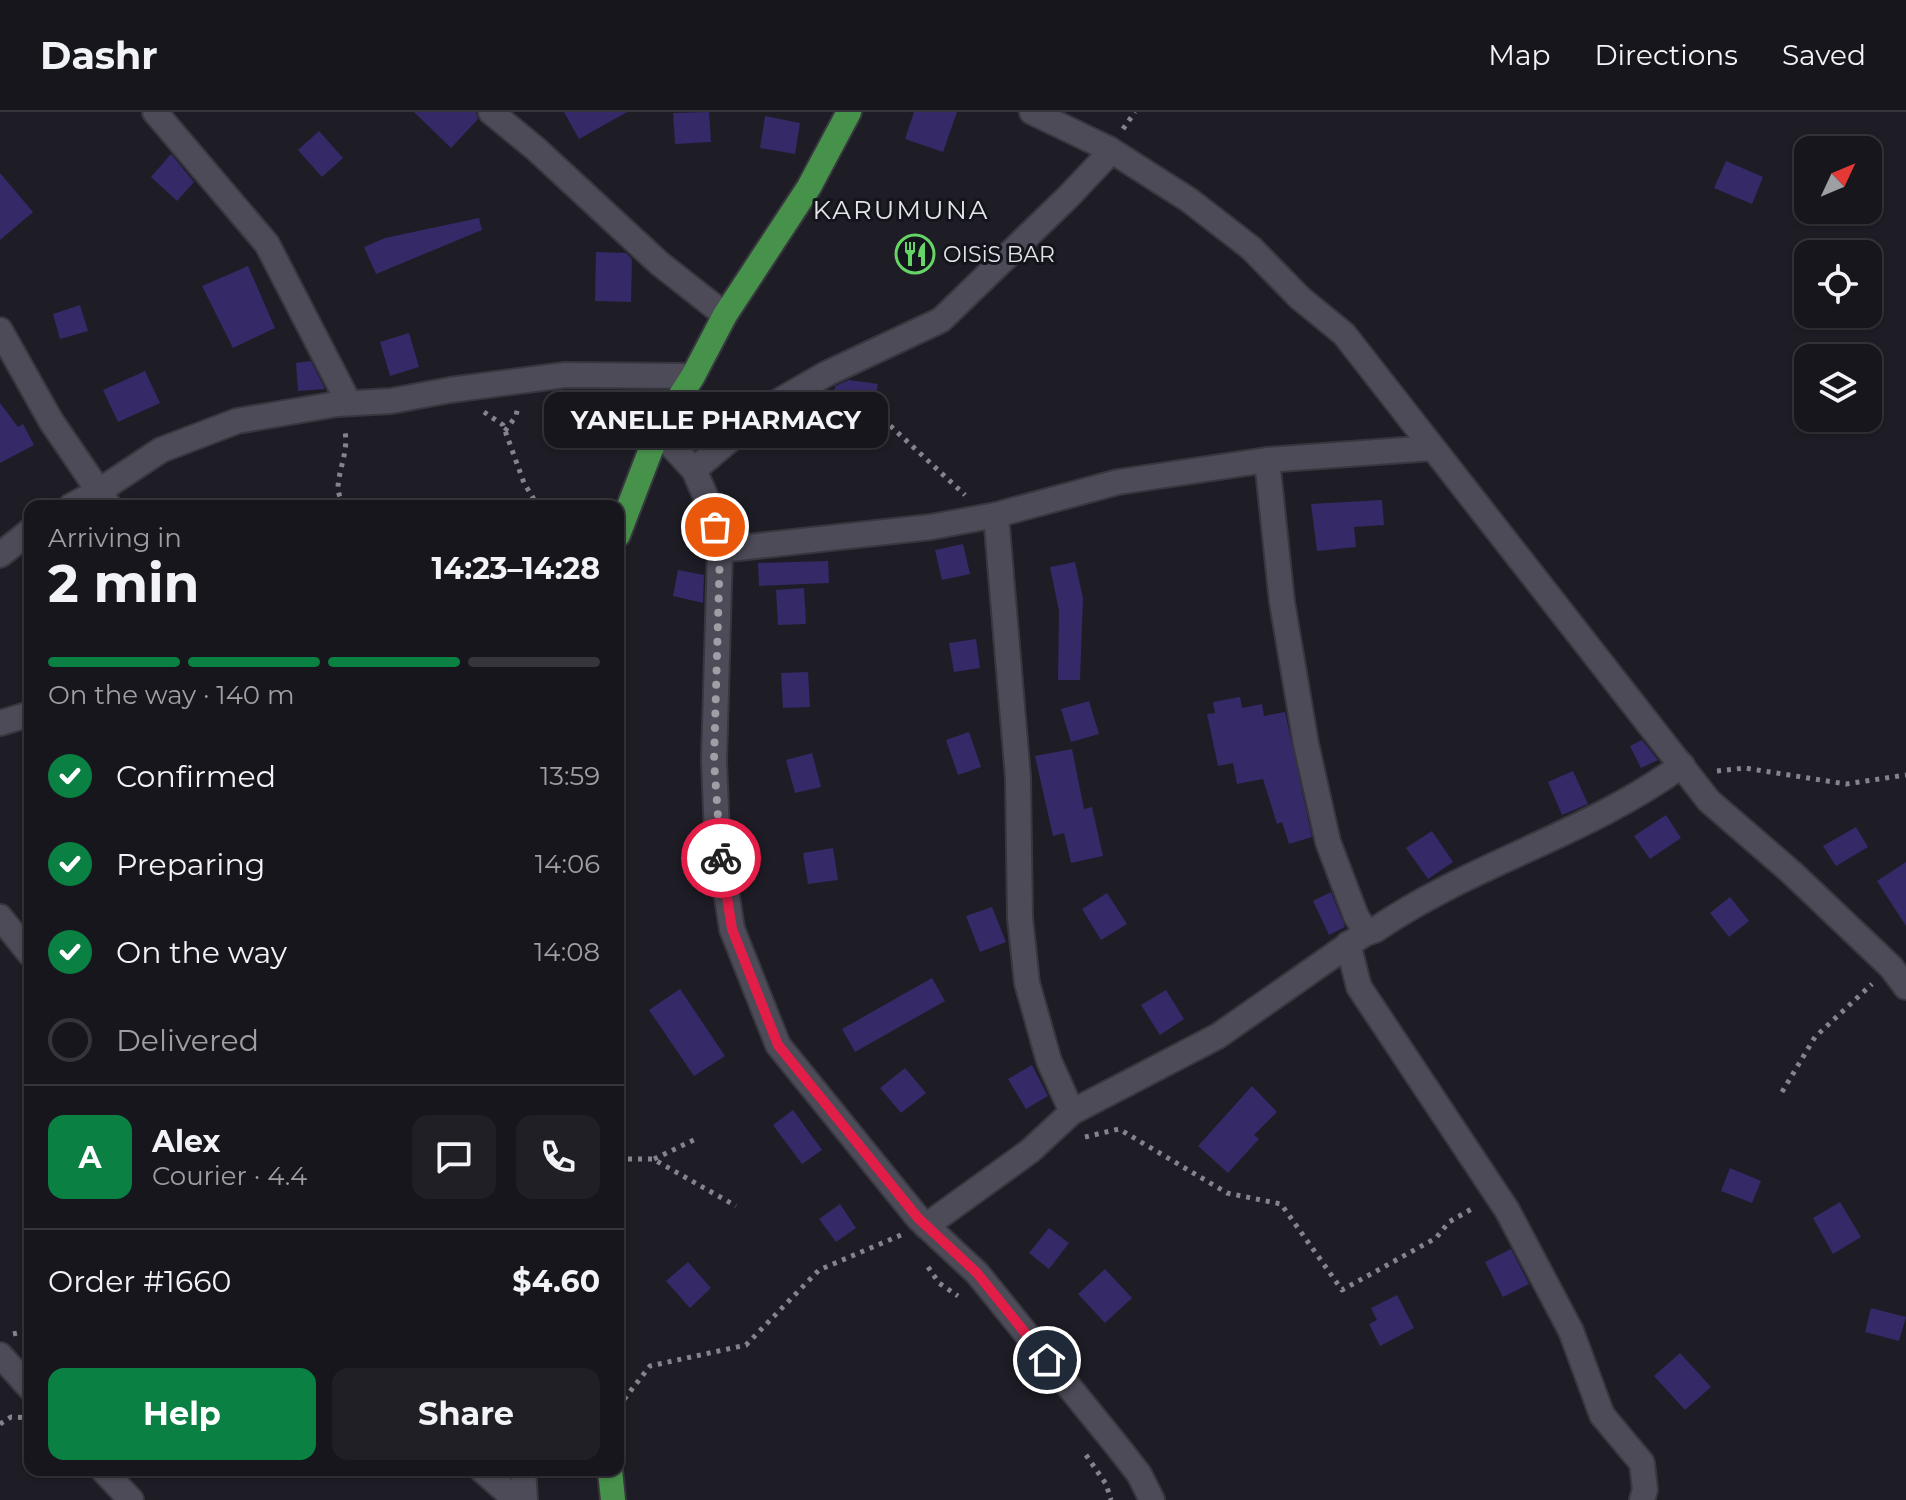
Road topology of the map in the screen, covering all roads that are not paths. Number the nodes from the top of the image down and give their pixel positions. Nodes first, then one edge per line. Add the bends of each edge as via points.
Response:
1 (155, 112) edge
2 (491, 112) edge
3 (849, 112) edge
4 (1032, 112) edge
5 (1109, 149) junction
6 (725, 315) junction
7 (0, 330) edge
8 (693, 376) junction
9 (343, 404) junction
10 (658, 431) junction
11 (1432, 448) junction
12 (1267, 460) junction
13 (694, 470) junction
14 (104, 499) edge
15 (625, 500) edge
16 (991, 515) junction
17 (24, 536) edge
18 (720, 550) junction
19 (0, 555) edge
20 (24, 716) edge
21 (0, 723) edge
22 (1685, 770) junction
23 (0, 917) edge
24 (1357, 938) junction
25 (24, 947) edge
26 (1906, 987) edge
27 (1072, 1112) junction
28 (922, 1222) junction
29 (0, 1355) edge
30 (24, 1381) edge
31 (109, 1476) edge
32 (489, 1476) edge
33 (523, 1476) edge
34 (611, 1476) edge
35 (131, 1500) edge
36 (516, 1500) edge
37 (525, 1500) edge
38 (613, 1500) edge
39 (1152, 1500) edge
40 (1642, 1500) edge

1 - 9 street via 267,244
2 - 6 street
3 - 6 highway via 809,187
4 - 5 street
5 - 11 street via 1251,248 1344,334
5 - 13 street via 1069,196 941,320 767,408
6 - 8 highway
7 - 14 street via 51,421
8 - 9 street via 565,375
8 - 10 highway
9 - 14 street via 237,421 161,450
10 - 13 street
10 - 15 highway
11 - 12 street
11 - 22 street
12 - 16 street via 1118,482
12 - 24 street via 1282,602 1306,744 1328,842 1356,916
13 - 18 street
16 - 18 street via 931,527
16 - 27 street via 1018,778 1020,918 1027,983 1049,1061
17 - 19 street
18 - 28 street via 714,761 717,833 732,929 778,1045
20 - 21 street
22 - 24 street
22 - 26 street via 1718,810 1791,872
23 - 25 street
24 - 27 street via 1218,1036
24 - 40 street via 1359,987 1507,1210 1571,1331 1602,1415 1642,1463
27 - 28 street via 1030,1151
28 - 39 street via 977,1273 1139,1474
29 - 30 street
31 - 35 street
32 - 36 street
33 - 37 street
34 - 38 highway

